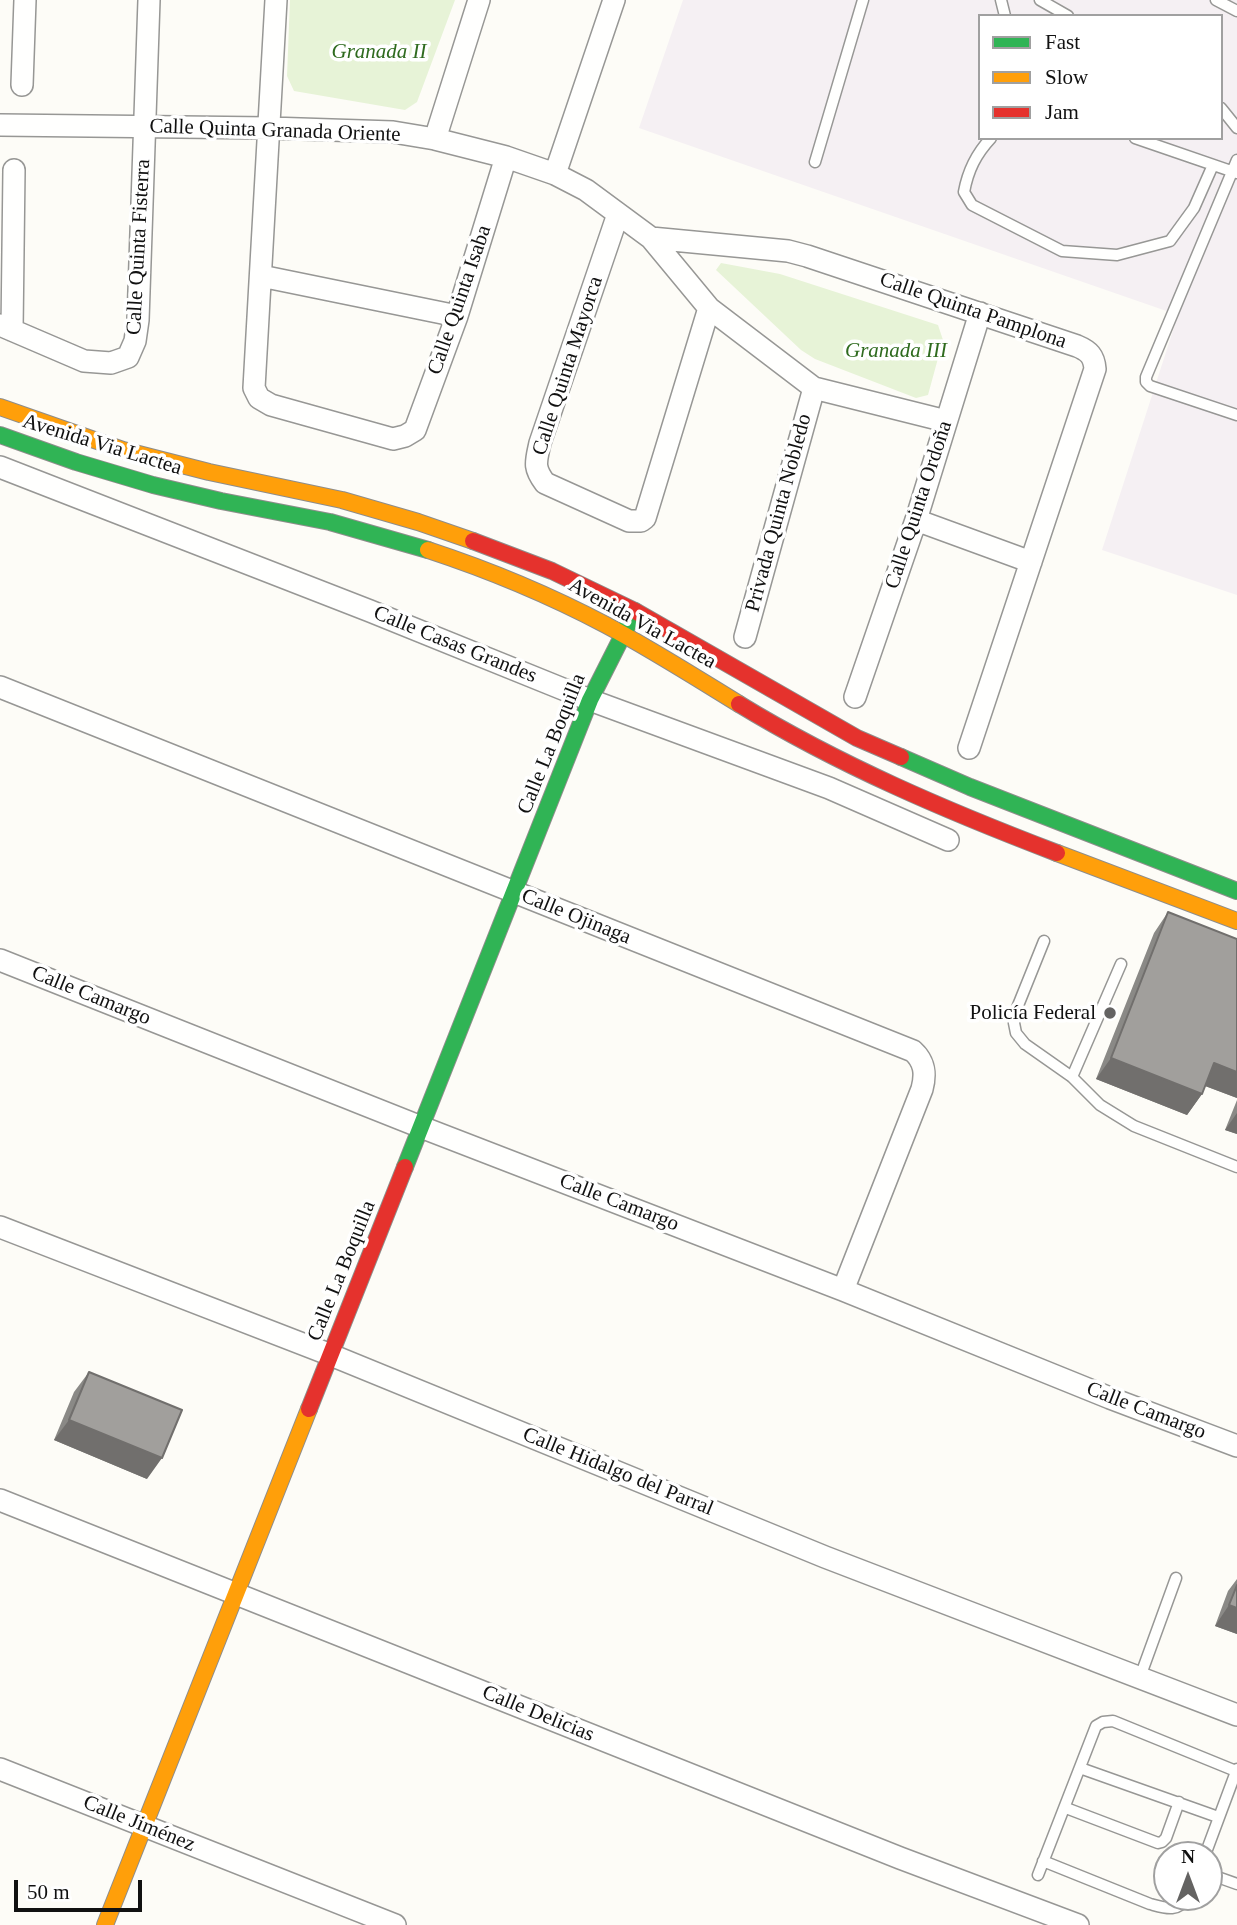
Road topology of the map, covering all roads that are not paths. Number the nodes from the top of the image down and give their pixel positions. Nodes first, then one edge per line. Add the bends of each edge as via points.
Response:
1 (25, 0) edge
2 (149, 0) edge
3 (276, 0) edge
4 (478, 0) edge
5 (614, 0) edge
6 (863, 0) edge
7 (1040, 0) edge
8 (1216, 0) edge
9 (1237, 11) edge
10 (1064, 14) edge
11 (22, 85) dead end
12 (1223, 110) edge
13 (0, 125) edge
14 (145, 127) junction
15 (270, 128) junction
16 (1237, 128) edge
17 (435, 139) junction
18 (989, 140) edge
19 (1141, 140) edge
20 (506, 157) junction
21 (1237, 160) edge
22 (815, 162) dead end
23 (1213, 165) junction
24 (14, 170) dead end
25 (1235, 172) edge
26 (555, 174) junction
27 (618, 214) junction
28 (651, 238) junction
29 (261, 276) junction
30 (709, 308) junction
31 (980, 313) junction
32 (457, 316) junction
33 (6, 328) edge
34 (814, 388) junction
35 (0, 407) edge
36 (1237, 415) edge
37 (946, 421) junction
38 (0, 435) edge
39 (0, 467) edge
40 (916, 520) junction
41 (1031, 562) junction
42 (635, 611) junction
43 (622, 634) junction
44 (745, 638) dead end
45 (0, 687) edge
46 (855, 697) dead end
47 (590, 700) junction
48 (969, 748) dead end
49 (948, 840) dead end
50 (1237, 891) edge
51 (514, 892) junction
52 (1237, 921) edge
53 (1044, 942) dead end
54 (0, 960) edge
55 (1121, 964) dead end
56 (1072, 1077) junction
57 (421, 1127) junction
58 (1237, 1167) edge
59 (0, 1227) edge
60 (843, 1290) junction
61 (331, 1355) junction
62 (1237, 1446) edge
63 (0, 1500) edge
64 (1176, 1578) dead end
65 (236, 1595) junction
66 (1140, 1676) junction
67 (1237, 1715) edge
68 (1080, 1768) junction
69 (0, 1769) edge
70 (1237, 1770) edge
71 (1179, 1802) junction
72 (1066, 1808) junction
73 (1218, 1817) junction
74 (144, 1827) junction
75 (1210, 1841) edge
76 (1043, 1861) junction
77 (1038, 1875) dead end
78 (1153, 1905) edge
79 (105, 1925) edge
80 (395, 1925) edge
81 (1078, 1925) edge

1 - 11 street
2 - 14 street, Calle Quinta Fisterra
3 - 15 street
4 - 17 street
5 - 26 street
6 - 22 lane
7 - 10 lane
8 - 9 lane
12 - 16 lane
13 - 14 street, Calle Quinta Granada Oriente
14 - 15 street, Calle Quinta Granada Oriente
14 - 33 street, Calle Quinta Fisterra via 138,320 128,357 111,363 84,361
15 - 17 street, Calle Quinta Granada Oriente via 393,132
15 - 29 street
17 - 20 street, Calle Quinta Granada Oriente
18 - 23 lane via 968,173 964,192 972,205 1062,251 1117,255 1170,241 1194,208
19 - 23 lane
20 - 26 street, Calle Quinta Granada Oriente
20 - 32 street, Calle Quinta Isaba
21 - 25 lane
23 - 25 lane
24 - 33 street
25 - 36 lane via 1146,382
26 - 27 street, Calle Quinta Granada Oriente
27 - 28 street, Calle Quinta Granada Oriente
27 - 30 street, Calle Quinta Mayorca via 540,443 537,473 545,483 629,522 645,518
28 - 30 street, Calle Quinta Granada Oriente
28 - 31 street, Calle Quinta Pamplona via 788,251
29 - 32 street
29 - 32 street, Calle Quinta Isaba via 254,388 259,398 393,439 415,430
30 - 34 street, Calle Quinta Granada Oriente
31 - 37 street, Calle Quinta Ordoña
31 - 41 street, Calle Quinta Pamplona via 1087,350 1095,360
34 - 37 street
34 - 44 street, Privada Quinta Nobledo
35 - 42 main road, Avenida Via Lactea via 123,450 418,522 540,566
37 - 40 street, Calle Quinta Ordoña
38 - 43 main road, Avenida Via Lactea via 116,475 400,541 544,595
39 - 47 street, Calle Casas Grandes
40 - 41 street
40 - 46 street, Calle Quinta Ordoña
41 - 48 street, Calle Quinta Pamplona
42 - 43 main road, Calle La Boquilla
42 - 50 main road, Avenida Via Lactea via 858,738 970,787
43 - 47 main road, Calle La Boquilla
43 - 52 main road, Avenida Via Lactea via 747,709 887,783
45 - 51 street, Calle Ojinaga
47 - 49 street, Calle Casas Grandes via 829,788
47 - 51 main road, Calle La Boquilla
51 - 57 main road, Calle La Boquilla
51 - 60 street, Calle Ojinaga via 918,1055 924,1069 922,1089
53 - 56 lane via 1015,1013 1016,1033
54 - 57 street, Calle Camargo
55 - 56 lane
56 - 58 lane via 1100,1105 1134,1126
57 - 60 street, Calle Camargo
57 - 61 main road, Calle La Boquilla
59 - 61 street, Calle Hidalgo del Parral
60 - 62 street, Calle Camargo
61 - 65 main road, Calle La Boquilla
61 - 66 street, Calle Hidalgo del Parral via 825,1557
63 - 65 street, Calle Delicias
64 - 66 lane
65 - 74 main road, Calle La Boquilla
65 - 81 street, Calle Delicias
66 - 67 street, Calle Hidalgo del Parral
68 - 70 lane via 1096,1727 1108,1721
68 - 71 lane
68 - 72 lane
69 - 74 street, Calle Jiménez
70 - 73 lane
71 - 72 lane via 1166,1838 1158,1843
71 - 73 lane
72 - 76 lane
73 - 75 lane
74 - 79 main road, Calle La Boquilla
74 - 80 street, Calle Jiménez
76 - 77 lane
76 - 78 lane

